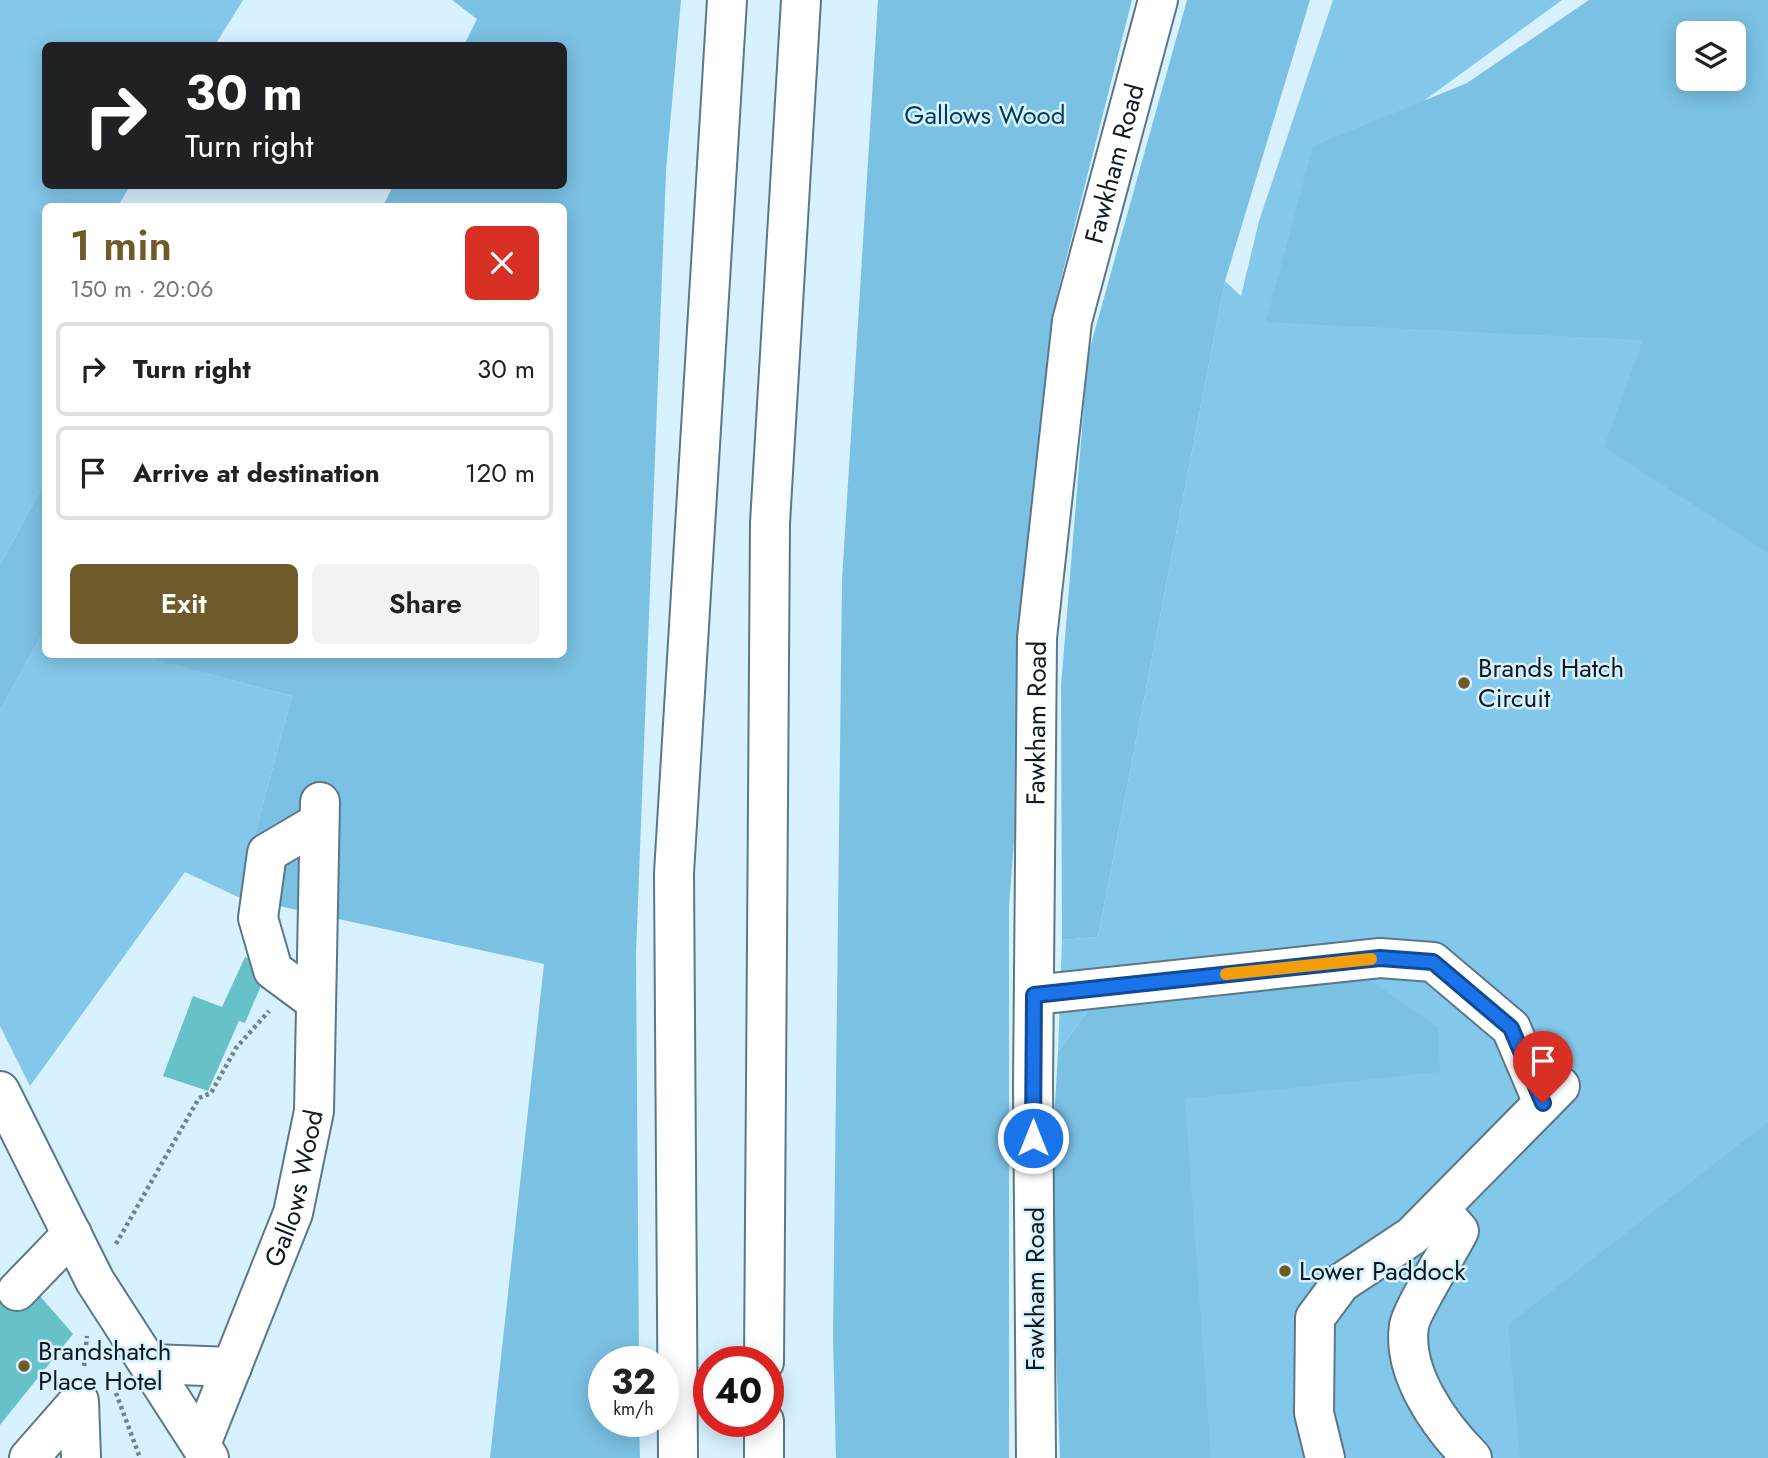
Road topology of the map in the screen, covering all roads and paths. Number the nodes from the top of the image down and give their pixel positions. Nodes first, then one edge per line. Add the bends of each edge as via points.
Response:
1 (727, 0) edge
2 (801, 0) edge
3 (1158, 0) edge
4 (304, 992) junction
5 (1034, 995) junction
6 (0, 1091) edge
7 (1440, 1209) junction
8 (72, 1234) junction
9 (95, 1282) junction
10 (17, 1291) dead end
11 (87, 1329) dead end
12 (764, 1346) edge
13 (151, 1364) junction
14 (232, 1367) junction
15 (79, 1401) junction
16 (764, 1437) edge
17 (205, 1451) edge
18 (29, 1458) edge
19 (80, 1458) edge
20 (678, 1458) edge
21 (764, 1458) edge
22 (1036, 1458) edge
23 (1325, 1458) edge
24 (1472, 1458) edge

1 - 20 main road via 674,873
2 - 12 main road via 770,523
3 - 5 main road, Fawkham Road via 1072,321 1037,638
4 - 4 main road, Gallows Wood via 319,813 267,853 258,918 273,970
4 - 9 path via 236,1048 211,1093 199,1098
4 - 14 main road, Gallows Wood via 314,1111 293,1213
5 - 7 main road via 1380,958 1433,962 1511,1028 1552,1094
5 - 22 main road, Fawkham Road
6 - 8 main road
7 - 23 main road via 1412,1236 1341,1283 1315,1318 1314,1413
7 - 24 main road via 1460,1231 1409,1324 1412,1367 1450,1436
8 - 9 main road
8 - 10 main road
9 - 13 main road
11 - 15 path
13 - 14 main road
13 - 17 main road
14 - 17 main road, Gallows Wood
15 - 18 main road
15 - 19 main road
16 - 21 main road

